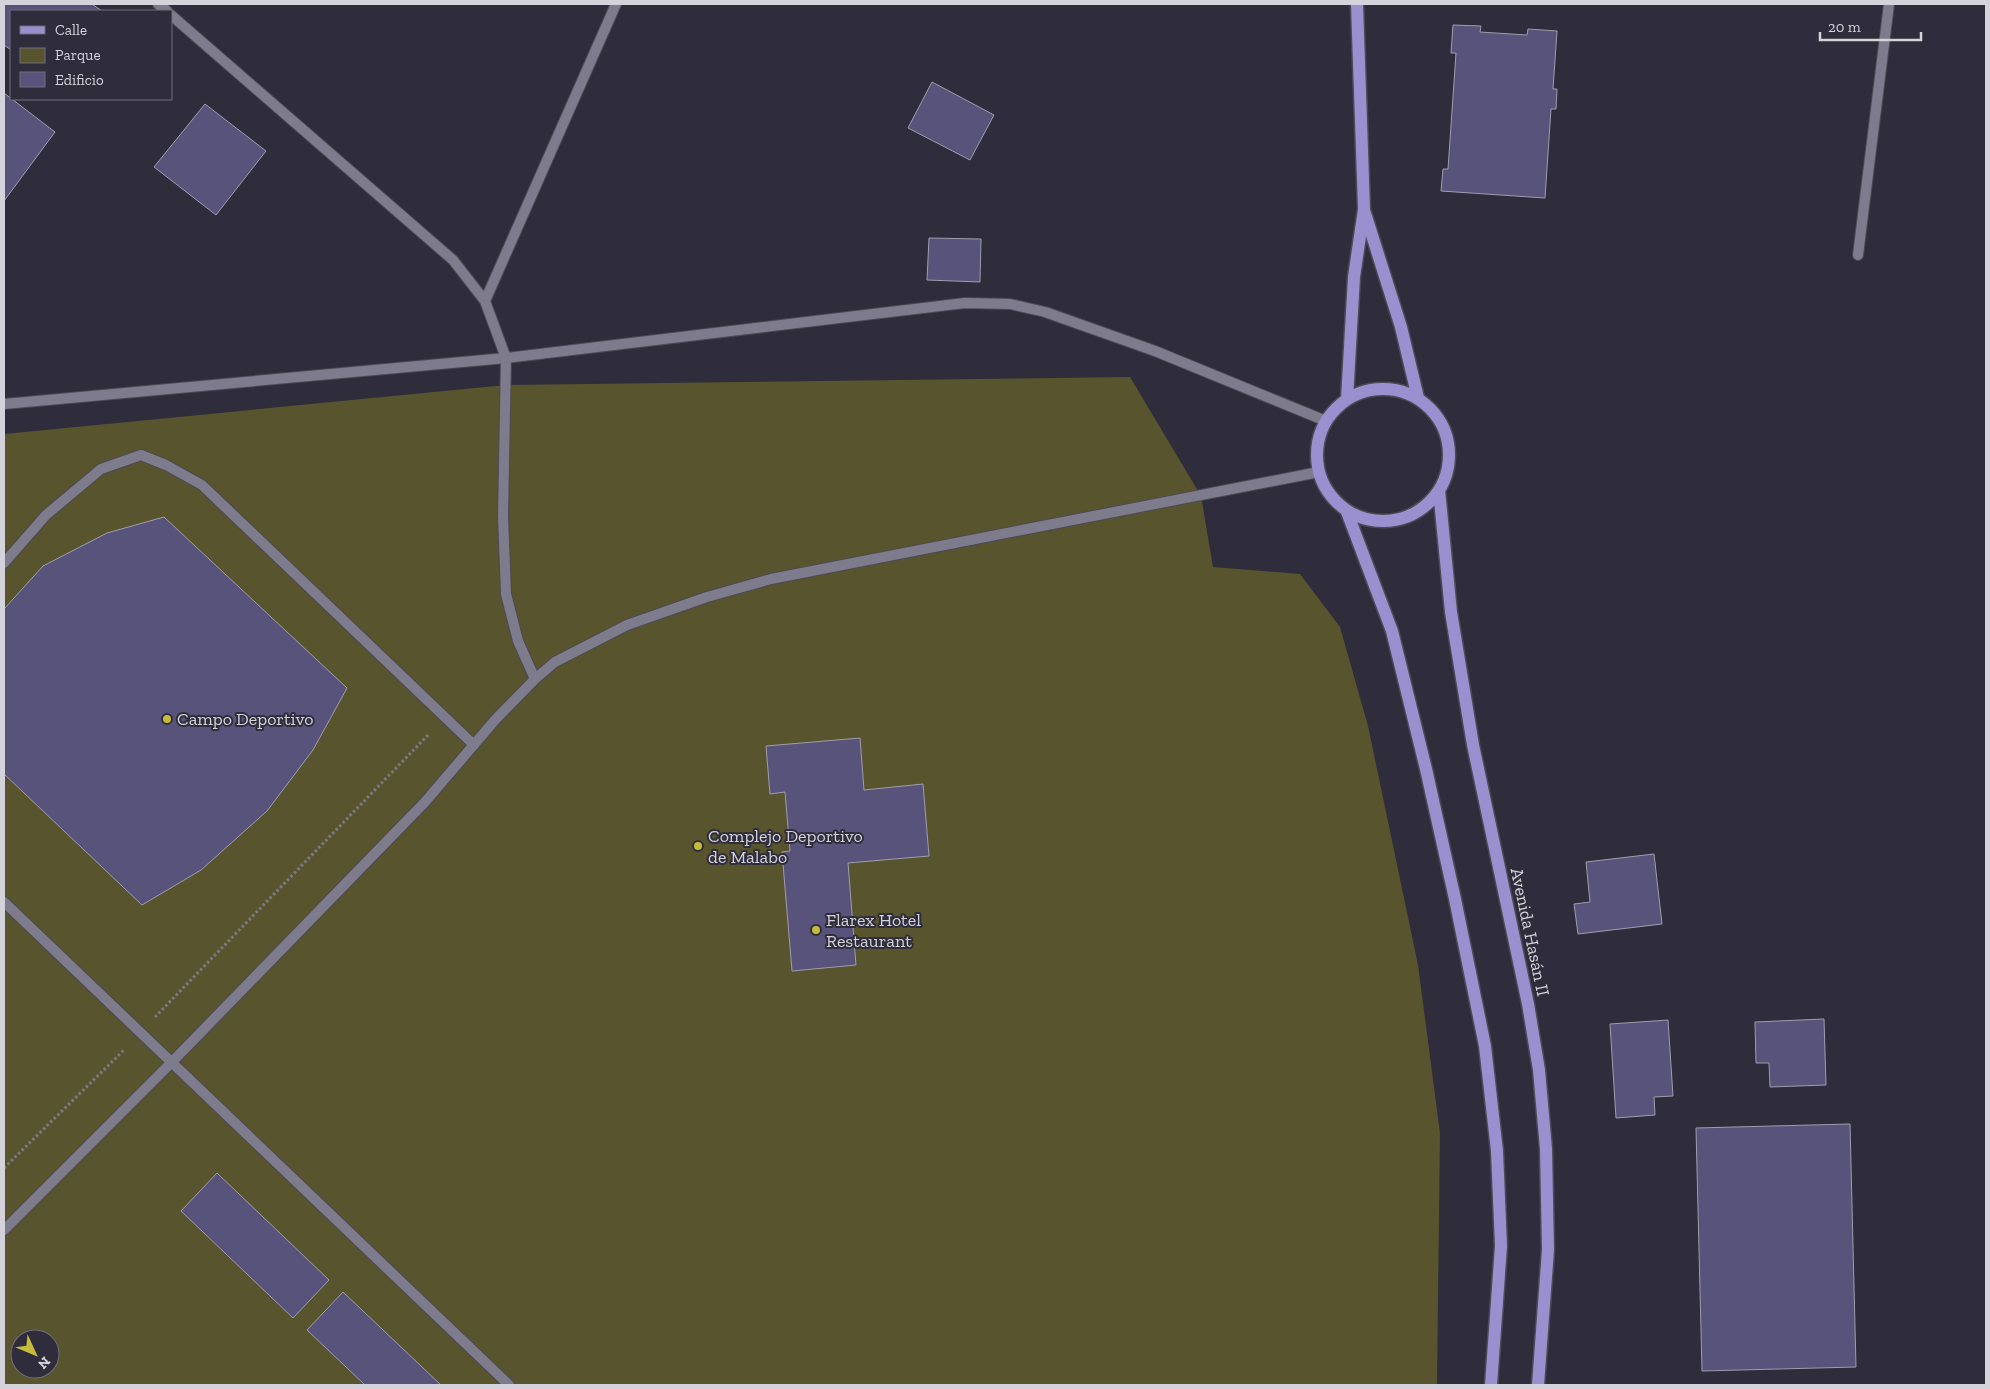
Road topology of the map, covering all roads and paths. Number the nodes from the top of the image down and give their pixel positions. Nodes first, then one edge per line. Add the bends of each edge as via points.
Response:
1 (616, 4) edge
2 (1357, 4) edge
3 (1889, 4) edge
4 (172, 16) edge
5 (1364, 209) junction
6 (1858, 255) dead end
7 (485, 301) junction
8 (506, 358) junction
9 (1418, 398) junction
10 (1347, 399) junction
11 (4, 404) edge
12 (1326, 421) junction
13 (1318, 472) junction
14 (1439, 490) junction
15 (1347, 512) junction
16 (4, 563) edge
17 (535, 679) junction
18 (445, 717) junction
19 (474, 744) junction
20 (4, 902) edge
21 (141, 1032) junction
22 (172, 1062) junction
23 (4, 1168) edge
24 (4, 1230) edge
25 (509, 1385) edge
26 (1490, 1385) edge
27 (1538, 1385) edge

1 - 7 street
2 - 5 main road
3 - 6 street
4 - 7 street via 453,260
5 - 9 main road via 1401,327
5 - 10 main road via 1354,277
7 - 8 street
8 - 11 street
8 - 12 street via 965,303 1010,304 1045,312 1155,351
8 - 17 street via 503,516 506,594 518,641
9 - 10 main road via 1404,392 1375,389
9 - 14 main road via 1439,419 1449,447 1446,477
10 - 12 main road
12 - 13 main road via 1316,449
13 - 15 main road via 1326,491
13 - 17 street via 771,579 627,625 555,662
14 - 15 main road via 1418,511 1390,522 1361,518
14 - 27 main road, Avenida Hasán II via 1451,612 1473,745 1539,1070 1546,1149 1548,1250
15 - 26 main road via 1394,640 1456,899 1485,1046 1496,1151 1501,1246
16 - 18 street via 46,515 100,469 141,455 202,485
17 - 19 street
18 - 19 street
18 - 21 path
19 - 22 street via 425,802
20 - 21 street
21 - 22 street
21 - 23 path
22 - 24 street
22 - 25 street

